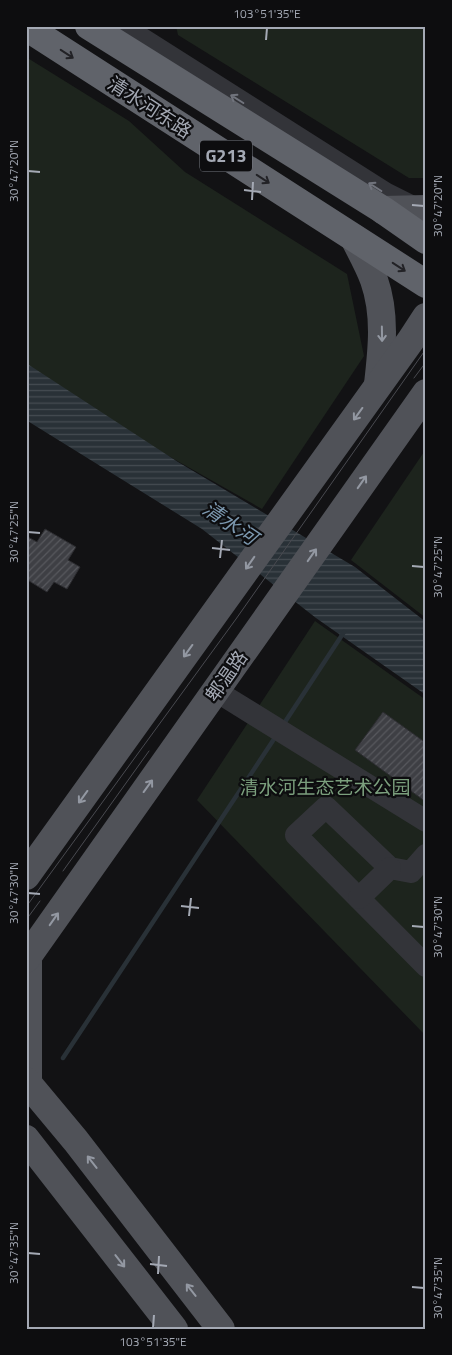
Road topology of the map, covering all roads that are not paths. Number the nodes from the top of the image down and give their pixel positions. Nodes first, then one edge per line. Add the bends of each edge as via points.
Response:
1 (89, 26) edge
2 (26, 27) edge
3 (120, 30) edge
4 (422, 209) edge
5 (383, 210) junction
6 (354, 238) junction
7 (426, 240) edge
8 (426, 284) edge
9 (426, 316) edge
10 (378, 386) junction
11 (426, 393) edge
12 (216, 691) junction
13 (426, 821) edge
14 (426, 855) edge
15 (390, 868) junction
16 (26, 876) edge
17 (359, 898) junction
18 (27, 958) edge
19 (426, 966) edge
20 (27, 1091) edge
21 (26, 1139) edge
22 (26, 1166) edge
23 (150, 1329) edge
24 (174, 1329) edge
25 (198, 1329) edge
26 (221, 1329) edge

1 - 3 highway, 清水河东路 / G213
2 -> 6 highway, 清水河东路 / G213
4 -> 3 street via 386,193
3 - 5 highway, 清水河东路 / G213
4 - 5 main road
5 - 7 highway, 清水河东路 / G213
6 -> 8 highway, 清水河东路 / G213
6 -> 10 main road via 374,281 382,317
9 - 10 main road
10 -> 16 main road
12 -> 11 main road, 郫温路
12 - 13 street
18 -> 12 main road, 郫温路
14 - 15 street via 411,872
15 - 17 street
15 - 17 street via 326,807 296,835
17 - 19 street
18 - 20 main road
20 - 25 main road
26 -> 20 main road via 76,1141
21 -> 24 main road
22 - 23 main road

